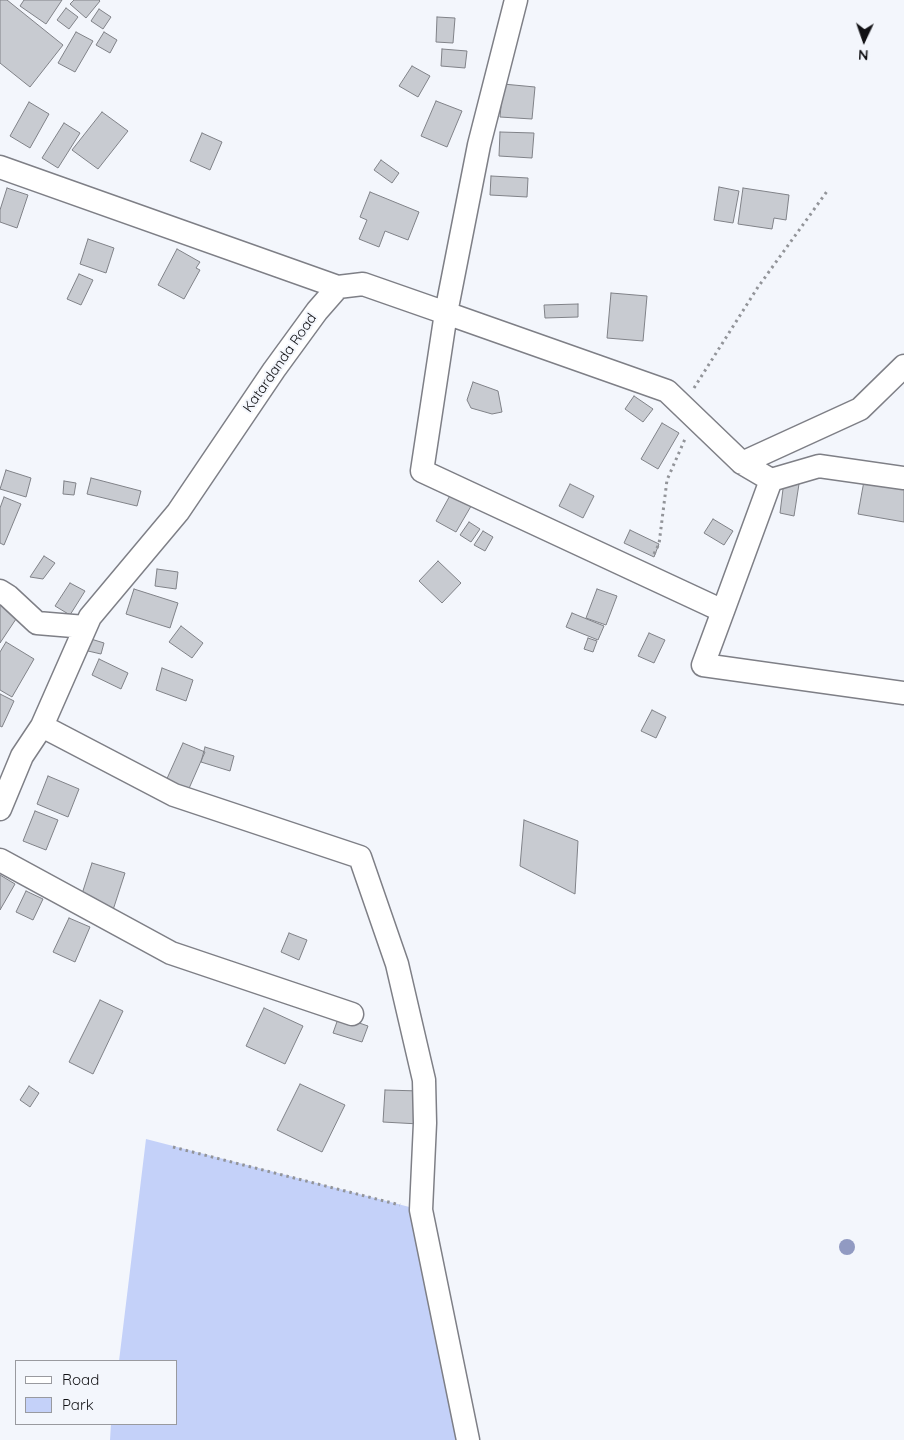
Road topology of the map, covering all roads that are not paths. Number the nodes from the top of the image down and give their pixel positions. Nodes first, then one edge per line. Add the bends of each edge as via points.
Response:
1 (516, 0) edge
2 (0, 167) edge
3 (338, 287) junction
4 (446, 313) junction
5 (904, 366) edge
6 (742, 464) junction
7 (904, 478) edge
8 (771, 480) junction
9 (0, 591) edge
10 (723, 611) junction
11 (85, 626) junction
12 (904, 693) edge
13 (42, 726) junction
14 (0, 809) edge
15 (0, 860) edge
16 (352, 1014) dead end
17 (468, 1440) edge

1 - 4 street via 479,145
2 - 3 street
3 - 4 street via 363,284
3 - 11 street, Katardanda Road via 274,370 178,512
4 - 6 street via 667,391
4 - 10 street via 422,471
5 - 6 street via 860,409
6 - 8 street
7 - 8 street via 819,466
8 - 10 street
9 - 11 street via 37,623
10 - 12 street via 703,665
11 - 13 street, Katardanda Road
13 - 14 street, Katardanda Road via 22,756
13 - 17 street via 174,795 360,857 397,964 424,1080 421,1210
15 - 16 street via 171,953

